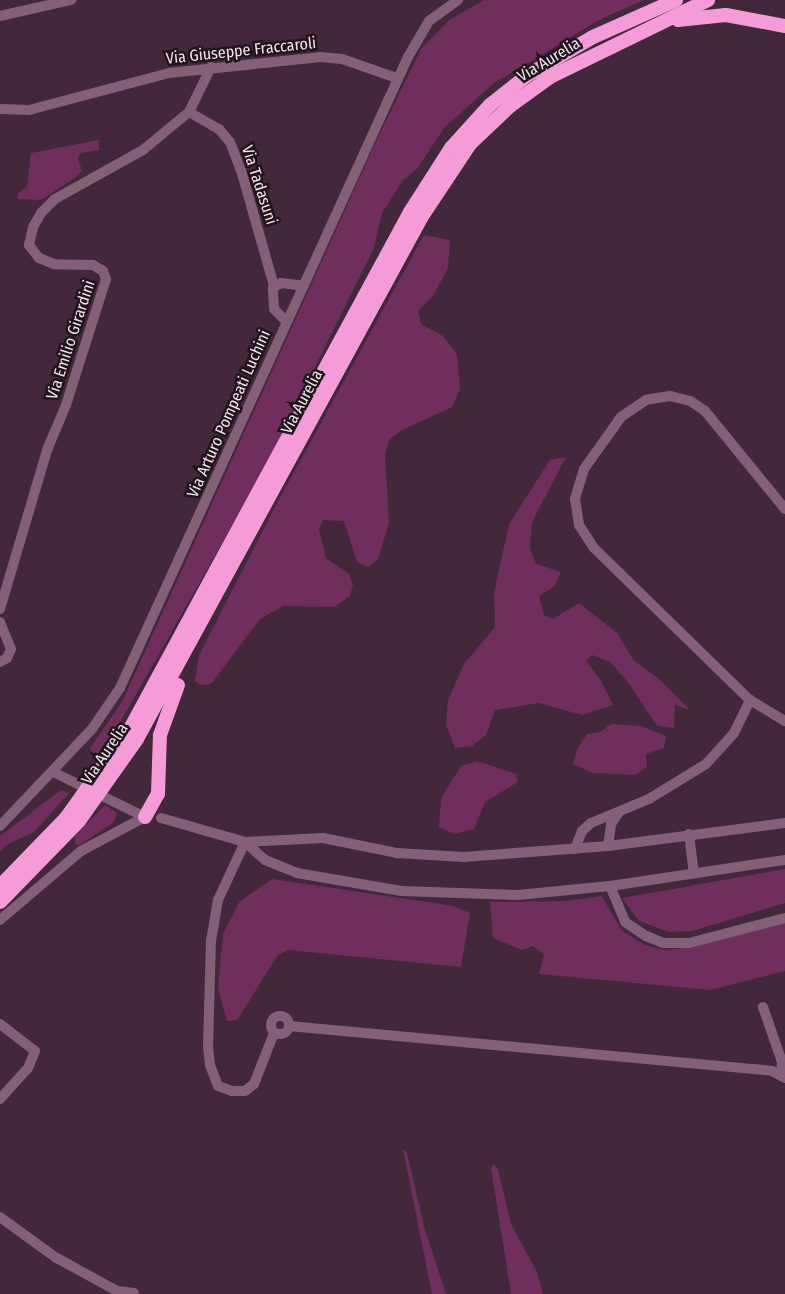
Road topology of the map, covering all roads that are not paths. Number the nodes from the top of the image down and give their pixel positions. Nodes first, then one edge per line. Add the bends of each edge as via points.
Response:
1 (70, 0) edge
2 (458, 0) edge
3 (676, 0) edge
4 (708, 0) edge
5 (0, 16) edge
6 (785, 26) edge
7 (621, 40) junction
8 (211, 67) junction
9 (397, 78) junction
10 (0, 108) edge
11 (190, 112) junction
12 (274, 286) junction
13 (304, 286) junction
14 (287, 322) junction
15 (785, 509) edge
16 (246, 542) junction
17 (0, 609) edge
18 (0, 622) edge
19 (0, 662) edge
20 (750, 700) junction
21 (785, 721) edge
22 (53, 772) junction
23 (108, 772) junction
24 (80, 810) junction
25 (619, 812) junction
26 (145, 817) junction
27 (161, 818) dead end
28 (785, 822) edge
29 (0, 826) edge
30 (689, 834) junction
31 (245, 842) junction
32 (608, 846) junction
33 (574, 849) junction
34 (785, 860) edge
35 (26, 862) junction
36 (694, 873) junction
37 (0, 879) edge
38 (0, 886) edge
39 (610, 886) junction
40 (0, 902) edge
41 (785, 918) edge
42 (0, 920) edge
43 (764, 1007) dead end
44 (0, 1024) edge
45 (289, 1026) junction
46 (274, 1033) junction
47 (783, 1076) edge
48 (0, 1098) edge
49 (0, 1217) edge
50 (134, 1293) dead end

1 - 5 street
2 - 9 street, Via Arturo Pompeati Luchini via 438,12 426,25
3 - 23 highway, Via Aurelia via 593,37 528,75 490,105 451,148 410,212
4 - 7 highway, Via Aurelia
6 - 7 highway via 726,15 699,16
7 - 16 highway, Via Aurelia via 550,77 521,97 482,131 458,159 421,218
8 - 9 street, Via Giuseppe Fraccaroli via 326,57
8 - 10 street, Via Giuseppe Fraccaroli via 169,73 29,110
8 - 11 street, Via Emilio Girardini
9 - 13 street, Via Arturo Pompeati Luchini
11 - 12 street, Via Tadasuni via 219,129 230,142
11 - 17 street, Via Emilio Girardini via 143,150 55,200 32,227 29,245 39,258 54,264 94,265 104,271 106,279 66,405 47,450
12 - 13 street via 284,282
12 - 14 street, Via Tadasuni via 271,299 274,309
13 - 14 street, Via Arturo Pompeati Luchini
14 - 22 street, Via Arturo Pompeati Luchini via 125,679 100,720
15 - 20 street via 705,411 690,401 670,396 646,400 626,412 586,465 576,490 576,517 591,544
16 - 23 highway, Via Aurelia via 162,698
16 - 26 highway via 168,707 158,744 158,794
18 - 19 street via 11,651
20 - 21 street
20 - 25 street via 734,733 706,764 664,791
22 - 26 street
22 - 29 street, Via Arturo Pompeati Luchini
23 - 24 highway, Via Aurelia
24 - 35 highway, Via Aurelia
24 - 40 highway, Via Aurelia via 38,865
25 - 32 street via 610,824
25 - 33 street via 585,827
26 - 42 street via 80,851
27 - 31 street
28 - 30 street
30 - 32 street
30 - 36 street
31 - 33 street via 323,838 388,852 441,857
31 - 39 street via 265,860 285,869 382,889 496,896
31 - 46 street via 222,890 211,941 208,1047 210,1065 218,1086 245,1091 254,1084
32 - 33 street
34 - 36 street
35 - 37 highway
35 - 38 highway, Via Aurelia
36 - 39 street
39 - 41 street via 625,922 663,943 688,943
43 - 47 street via 782,1062
44 - 48 street via 35,1052 28,1068
45 - 46 street via 283,1034
45 - 46 street via 286,1019 275,1018 271,1024
45 - 47 street via 754,1069
49 - 50 street via 54,1257 117,1291

